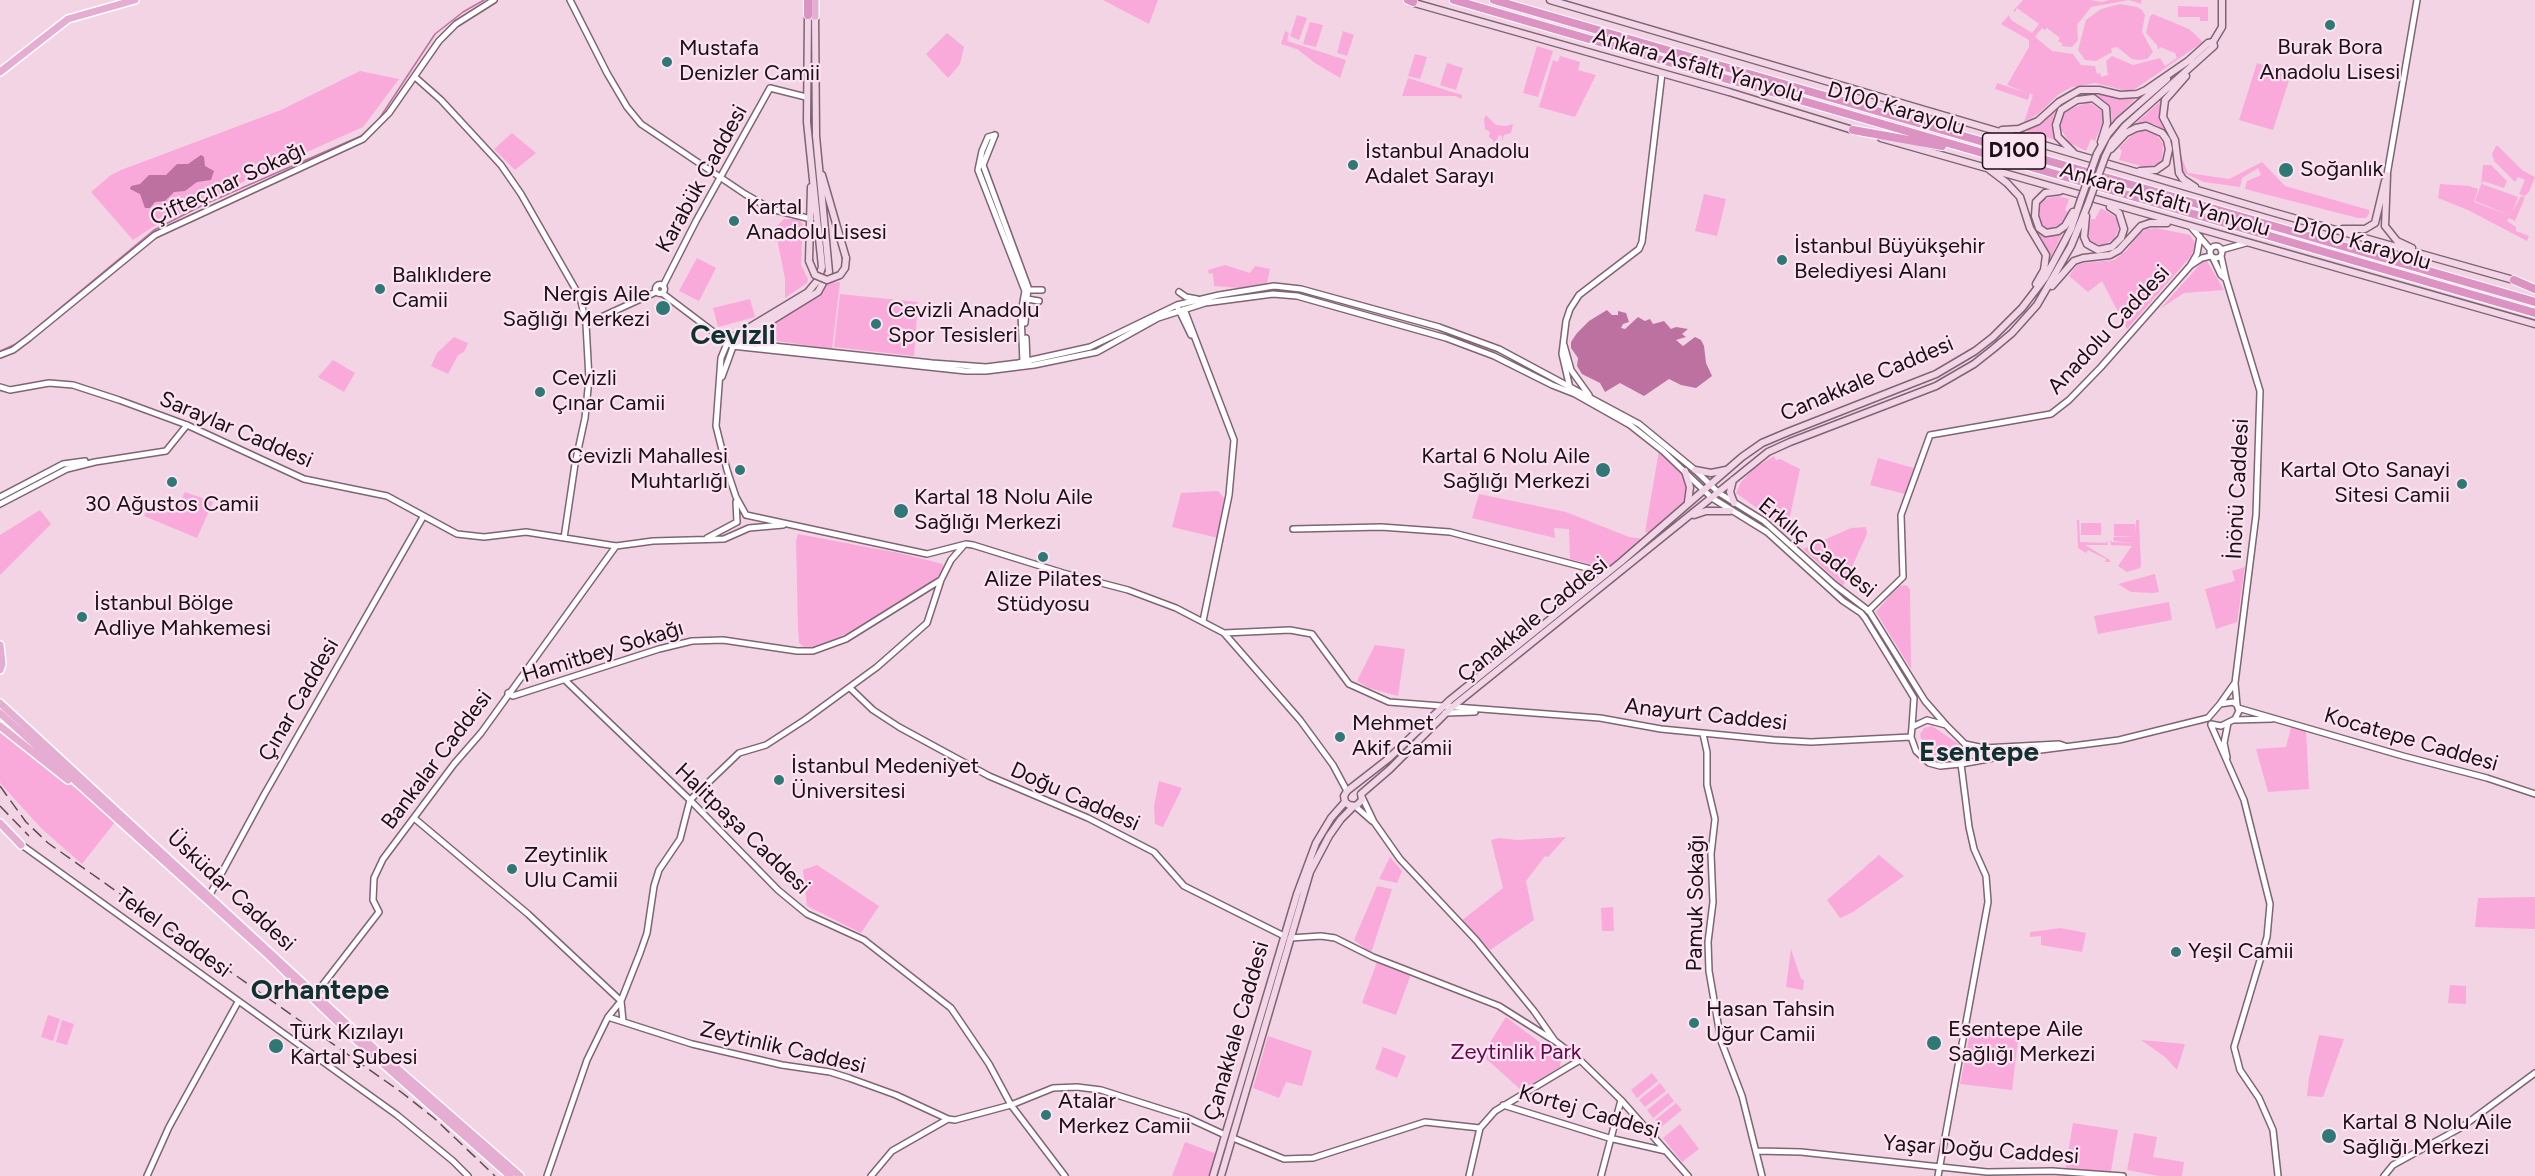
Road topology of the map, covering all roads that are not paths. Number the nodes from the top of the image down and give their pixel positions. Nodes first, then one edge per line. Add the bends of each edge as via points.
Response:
1 (135, 0) edge
2 (494, 0) edge
3 (570, 0) edge
4 (807, 0) edge
5 (816, 0) edge
6 (1454, 0) edge
7 (1494, 0) edge
8 (1550, 0) edge
9 (2222, 0) edge
10 (2416, 0) edge
11 (1408, 1) edge
12 (812, 15) junction
13 (2213, 42) junction
14 (2206, 54) junction
15 (2191, 59) junction
16 (0, 72) edge
17 (1662, 73) junction
18 (415, 77) junction
19 (806, 97) junction
20 (1991, 129) junction
21 (1852, 130) junction
22 (2097, 154) junction
23 (2080, 156) junction
24 (1996, 157) junction
25 (2105, 157) junction
26 (814, 158) junction
27 (1986, 167) junction
28 (2135, 172) junction
29 (2387, 175) junction
30 (721, 177) junction
31 (2064, 190) junction
32 (2201, 190) junction
33 (2080, 202) junction
34 (2104, 203) junction
35 (2088, 204) junction
36 (811, 219) junction
37 (2181, 224) junction
38 (2190, 226) junction
39 (2330, 228) junction
40 (2200, 237) junction
41 (2246, 243) junction
42 (2211, 252) junction
43 (2221, 253) junction
44 (2197, 254) junction
45 (2425, 255) junction
46 (2190, 266) junction
47 (2226, 279) junction
48 (2514, 280) joint
49 (2535, 288) edge
50 (660, 290) junction
51 (1028, 290) junction
52 (1042, 290) dead end
53 (1179, 292) dead end
54 (1028, 299) junction
55 (1199, 299) junction
56 (1039, 302) dead end
57 (2535, 302) edge
58 (2037, 305) junction
59 (1180, 307) junction
60 (2022, 308) junction
61 (2535, 313) edge
62 (586, 324) junction
63 (2535, 324) edge
64 (752, 330) junction
65 (1563, 340) junction
66 (731, 342) junction
67 (755, 344) junction
68 (0, 355) edge
69 (869, 360) junction
70 (1025, 364) junction
71 (1565, 368) junction
72 (1553, 379) junction
73 (0, 387) edge
74 (1570, 387) junction
75 (1575, 394) junction
76 (1590, 396) junction
77 (187, 425) junction
78 (95, 462) junction
79 (1729, 468) junction
80 (1695, 470) junction
81 (1685, 471) junction
82 (1734, 480) junction
83 (1710, 485) junction
84 (1704, 490) junction
85 (1719, 493) junction
86 (0, 497) edge
87 (736, 497) junction
88 (1712, 498) junction
89 (1734, 503) junction
90 (0, 504) edge
91 (1685, 506) junction
92 (1730, 511) junction
93 (748, 516) junction
94 (1690, 516) junction
95 (423, 517) junction
96 (737, 521) junction
97 (788, 525) junction
98 (747, 529) junction
99 (1293, 529) dead end
100 (564, 538) junction
101 (703, 540) junction
102 (966, 544) junction
103 (616, 546) junction
104 (1606, 573) junction
105 (940, 580) junction
106 (1869, 611) junction
107 (1864, 616) junction
108 (1203, 621) junction
109 (1224, 633) junction
110 (0, 645) edge
111 (0, 670) edge
112 (566, 681) junction
113 (2235, 683) junction
114 (850, 688) junction
115 (508, 693) junction
116 (1463, 699) junction
117 (0, 703) edge
118 (2220, 704) junction
119 (2238, 706) junction
120 (1451, 708) junction
121 (1464, 708) junction
122 (1444, 710) junction
123 (1497, 711) junction
124 (0, 713) edge
125 (2208, 718) junction
126 (2277, 718) junction
127 (2231, 722) junction
128 (2211, 724) junction
129 (1946, 725) junction
130 (0, 726) edge
131 (1912, 727) junction
132 (1703, 734) junction
133 (1911, 737) junction
134 (1965, 744) junction
135 (2067, 747) junction
136 (1961, 764) junction
137 (2229, 766) junction
138 (1350, 790) junction
139 (2535, 794) edge
140 (1362, 795) junction
141 (97, 800) junction
142 (690, 800) junction
143 (1345, 802) junction
144 (1354, 807) junction
145 (414, 818) junction
146 (1374, 822) junction
147 (0, 827) edge
148 (21, 845) joint
149 (208, 898) junction
150 (1287, 937) junction
151 (314, 997) junction
152 (621, 1000) junction
153 (238, 1002) junction
154 (608, 1017) junction
155 (623, 1021) junction
156 (1542, 1024) junction
157 (1527, 1025) junction
158 (1555, 1041) junction
159 (1580, 1060) junction
160 (2535, 1073) edge
161 (1621, 1100) junction
162 (1011, 1105) junction
163 (1503, 1105) junction
164 (948, 1119) junction
165 (1480, 1128) junction
166 (1225, 1135) junction
167 (1233, 1138) junction
168 (1609, 1138) junction
169 (1666, 1151) junction
170 (1756, 1151) junction
171 (1940, 1166) junction
172 (147, 1176) edge
173 (468, 1176) edge
174 (510, 1176) edge
175 (520, 1176) edge
176 (547, 1176) edge
177 (871, 1176) edge
178 (1065, 1176) edge
179 (1214, 1176) edge
180 (1221, 1176) edge
181 (1469, 1176) edge
182 (1601, 1176) edge
183 (1688, 1176) edge
184 (1762, 1176) edge
185 (1938, 1176) edge
186 (2123, 1176) edge
187 (2278, 1176) edge
188 (2384, 1176) edge

1 - 16 main road via 68,19
2 - 18 street via 456,24 439,41
3 - 30 street via 603,66 641,124
4 - 12 highway
5 - 12 main road
6 - 24 highway, D100 Karayolu / D100
7 - 57 highway, D100 Karayolu / D100
8 - 20 main road, Ankara Asfaltı Yanyolu
9 - 13 main road via 2222,27
10 - 29 street
11 - 17 main road, Ankara Asfaltı Yanyolu
12 - 19 main road
12 - 26 main road
13 - 14 main road
13 - 15 main road
14 - 25 main road via 2125,126
14 - 32 main road via 2171,91 2163,111 2175,140 2179,172
15 - 20 main road via 2137,94 2080,90 2030,126
15 - 22 main road via 2125,115
17 - 21 main road, Ankara Asfaltı Yanyolu
17 - 65 street via 1642,242 1639,249 1580,295 1568,315
18 - 62 street via 463,123 516,186 580,297
18 - 68 street, Çifteçınar Sokağı via 389,113 363,139 155,235 29,338
19 - 26 main road
19 - 30 street, Karabük Caddesi via 770,88
20 - 23 main road, Ankara Asfaltı Yanyolu
21 - 24 highway
21 - 27 main road, Ankara Asfaltı Yanyolu
22 - 23 main road via 2108,116 2099,101 2084,98 2066,105 2056,124 2061,140
22 - 33 main road, bridge
23 - 28 main road, Ankara Asfaltı Yanyolu
24 - 61 highway, D100 Karayolu / D100
25 - 28 main road via 2126,133 2146,126 2156,129 2167,140 2166,164 2156,170
25 - 35 main road, bridge
26 - 36 main road
26 - 36 main road, bridge via 846,258 840,275 828,280 815,275 809,261
26 - 64 main road via 829,272 818,292
26 - 66 main road via 823,261 818,280 808,292
27 - 31 main road, Ankara Asfaltı Yanyolu
27 - 60 main road via 2020,196 2030,228 2046,255 2044,270
28 - 32 main road, Ankara Asfaltı Yanyolu
29 - 39 main road via 2373,225 2360,230
29 - 45 main road via 2386,230 2397,241
30 - 36 street via 771,209
30 - 50 street, Karabük Caddesi
31 - 33 main road via 2045,193 2036,202 2039,228 2052,234 2061,230
31 - 34 main road, Ankara Asfaltı Yanyolu
32 - 39 main road, Ankara Asfaltı Yanyolu
33 - 60 main road, Canakkale Caddesi via 2054,263
34 - 35 main road via 2119,213 2124,229 2118,243 2105,250 2092,249 2084,237
34 - 37 main road, Ankara Asfaltı Yanyolu
35 - 58 main road, Canakkale Caddesi via 2072,246
37 - 38 main road, Ankara Asfaltı Yanyolu
37 - 58 main road via 2141,226 2110,255 2074,261
38 - 40 street, İnönü Caddesi
38 - 41 main road, Ankara Asfaltı Yanyolu
39 - 45 main road, Ankara Asfaltı Yanyolu
40 - 42 street, İnönü Caddesi
40 - 44 street, Anadolu Caddesi
41 - 43 street
41 - 63 main road, Ankara Asfaltı Yanyolu
42 - 43 street
42 - 43 street via 2215,246
42 - 44 street
42 - 46 street, Anadolu Caddesi
42 - 47 street, İnönü Caddesi
43 - 47 street, İnönü Caddesi
44 - 46 street, Anadolu Caddesi
45 - 48 main road, Ankara Asfaltı Yanyolu
46 - 106 street, Anadolu Caddesi via 2101,367 2051,414 1930,435 1901,515 1903,577
47 - 113 street, İnönü Caddesi via 2260,391 2256,515
48 - 49 highway
50 - 62 street
50 - 66 street via 714,334
51 - 52 street
51 - 54 street
51 - 70 street via 983,165 995,135 988,137 978,170 1025,291 1021,313
53 - 55 street
54 - 56 street
54 - 70 street
55 - 59 street, Erkılıç Caddesi
55 - 72 street, Erkılıç Caddesi via 1274,286 1301,289 1439,327 1499,349
58 - 82 main road, Canakkale Caddesi via 1993,350 1957,374 1768,452
59 - 70 street via 1097,352
59 - 75 street, Erkılıç Caddesi via 1273,294 1297,296 1446,338
59 - 108 street via 1234,440 1229,495
60 - 79 main road, Canakkale Caddesi via 1994,337 1956,364 1762,443
62 - 100 street via 589,379 585,418
64 - 66 main road
64 - 67 main road
65 - 71 street
65 - 76 street via 1571,370
66 - 67 street
66 - 69 street
66 - 87 street via 719,384 716,426
67 - 69 street
69 - 70 street via 978,371
71 - 72 street via 1565,376
71 - 74 street
72 - 74 street, Erkılıç Caddesi
73 - 77 street, Saraylar Caddesi via 10,390 49,383 73,385
74 - 75 street
74 - 76 street, Erkılıç Caddesi
75 - 81 street, Erkılıç Caddesi via 1630,425
76 - 80 street, Erkılıç Caddesi via 1639,424
77 - 78 street via 166,451
77 - 95 street, Saraylar Caddesi via 304,479 387,496
78 - 86 street via 63,464
78 - 90 street via 67,468
79 - 80 main road via 1712,473
79 - 83 main road, Canakkale Caddesi
80 - 83 street, Erkılıç Caddesi
81 - 84 street, Erkılıç Caddesi
81 - 91 main road via 1690,488
82 - 85 main road, Çanakkale Caddesi
82 - 89 main road via 1730,492
83 - 84 main road, Canakkale Caddesi
83 - 85 street, Erkılıç Caddesi
84 - 88 street, Erkılıç Caddesi
84 - 91 main road, Canakkale Caddesi
85 - 88 main road, Çanakkale Caddesi
85 - 89 street, Erkılıç Caddesi
87 - 93 street
87 - 96 street
88 - 92 street, Erkılıç Caddesi
88 - 94 main road, Çanakkale Caddesi
89 - 106 street, Erkılıç Caddesi via 1764,521
91 - 104 main road, Çanakkale Caddesi
92 - 94 main road
92 - 107 street, Erkılıç Caddesi via 1767,532
93 - 96 street, Saraylar Caddesi
93 - 97 street, Saraylar Caddesi
93 - 98 street via 752,524
94 - 116 main road, Çanakkale Caddesi
95 - 100 street, Saraylar Caddesi via 457,534 484,537 525,532
95 - 149 street, Çınar Caddesi
96 - 98 street via 740,528
96 - 101 street, Saraylar Caddesi
97 - 98 street, Saraylar Caddesi
97 - 102 street, Saraylar Caddesi via 927,554
98 - 101 street, Saraylar Caddesi via 724,539
99 - 104 street via 1382,527 1450,532
100 - 103 street, Saraylar Caddesi
101 - 103 street, Saraylar Caddesi
102 - 105 street
102 - 108 street via 1128,590
103 - 115 street, Bankalar Caddesi
104 - 122 main road, Çanakkale Caddesi
105 - 112 street, Hamitbey Sokağı via 846,639 813,651 723,640 692,641
105 - 114 street via 927,623
106 - 107 street, Anadolu Caddesi
106 - 129 street, Erkılıç Caddesi via 1925,701
107 - 131 street, Erkılıç Caddesi via 1914,699
108 - 109 street
109 - 122 street, Anayurt Caddesi via 1290,630 1312,634 1349,684 1389,702
109 - 138 street via 1300,720
110 - 111 main road
112 - 115 street, Hamitbey Sokağı via 513,696
112 - 142 street, Halitpaşa Caddesi
113 - 118 street
113 - 119 street, İnönü Caddesi
114 - 142 street via 766,745 739,753
114 - 150 street, Doğu Caddesi via 898,727 989,776 1088,818 1154,852 1184,886
115 - 145 street, Bankalar Caddesi
116 - 120 main road, Çanakkale Caddesi
116 - 121 main road
117 - 149 main road, Üsküdar Caddesi
118 - 119 street via 2233,702
118 - 125 street
119 - 126 street, Kocatepe Caddesi
119 - 127 street, İnönü Caddesi via 2238,715
120 - 121 street, Anayurt Caddesi
120 - 122 main road, Çanakkale Caddesi
121 - 123 street, Anayurt Caddesi
122 - 123 street, Anayurt Caddesi
122 - 138 main road, Çanakkale Caddesi
122 - 140 main road, Çanakkale Caddesi
123 - 132 street, Anayurt Caddesi via 1600,718
124 - 141 main road, Üsküdar Caddesi
125 - 128 street
125 - 135 street via 2119,740
126 - 127 street, Kocatepe Caddesi
126 - 139 street, Kocatepe Caddesi
127 - 128 street
127 - 137 street, İnönü Caddesi via 2224,743
128 - 137 street
129 - 131 street via 1927,720
129 - 134 street, Erkılıç Caddesi
130 - 141 main road via 50,768
131 - 133 street, Erkılıç Caddesi
132 - 133 street, Anayurt Caddesi via 1810,742
132 - 170 street, Pamuk Sokağı via 1707,785 1715,819 1709,970 1721,1041 1742,1096
133 - 136 street via 1916,751 1929,763
134 - 135 street via 1984,748 2059,744
134 - 136 street
135 - 136 street
136 - 171 street via 1969,827 1986,876 1988,903
137 - 187 street via 2249,814 2271,918 2234,1047 2240,1070 2259,1098 2273,1130
138 - 140 main road
138 - 143 main road via 1344,796
140 - 144 main road via 1361,802
140 - 146 street
141 - 149 main road, Üsküdar Caddesi
142 - 152 street via 680,839 659,870 647,933
142 - 162 street, Halitpaşa Caddesi via 778,890 807,914 864,940 951,1008
143 - 144 main road
143 - 150 main road, Çanakkale Caddesi via 1316,843
144 - 146 street
144 - 150 main road, Çanakkale Caddesi via 1341,819 1314,861
145 - 151 street, Bankalar Caddesi via 383,859 374,878 373,900 380,912
145 - 152 street via 528,914
146 - 156 street via 1400,860 1476,940
147 - 148 main road
148 - 153 street, Tekel Caddesi
149 - 151 main road, Üsküdar Caddesi
150 - 157 street via 1335,938 1499,1006
150 - 166 main road, Çanakkale Caddesi
150 - 167 main road, Çanakkale Caddesi
151 - 174 main road, Üsküdar Caddesi
151 - 175 main road, Üsküdar Caddesi
152 - 154 street
152 - 155 street
153 - 172 street via 169,1127
153 - 173 street, Tekel Caddesi via 397,1115
154 - 155 street, Zeytinlik Caddesi
154 - 176 street via 587,1060
155 - 164 street, Zeytinlik Caddesi via 692,1044 830,1072 872,1085
156 - 157 street via 1535,1028
156 - 158 street
157 - 158 street
158 - 159 street
159 - 161 street
159 - 163 street
160 - 188 street via 2462,1128 2393,1165
161 - 168 street
161 - 169 street
162 - 164 street
162 - 166 street via 1053,1088 1092,1088 1186,1117
162 - 178 street, Halitpaşa Caddesi
163 - 165 street
163 - 168 street, Kortej Caddesi
164 - 177 street via 892,1151
165 - 167 street via 1425,1122 1313,1158 1284,1159
165 - 181 street
166 - 167 main road
166 - 179 main road, Çanakkale Caddesi
167 - 180 main road, Çanakkale Caddesi
168 - 169 street, Kortej Caddesi
168 - 182 street
169 - 183 street
170 - 171 street, Yaşar Doğu Caddesi
170 - 184 street, Pamuk Sokağı
171 - 185 street
171 - 186 street, Yaşar Doğu Caddesi via 1987,1172

